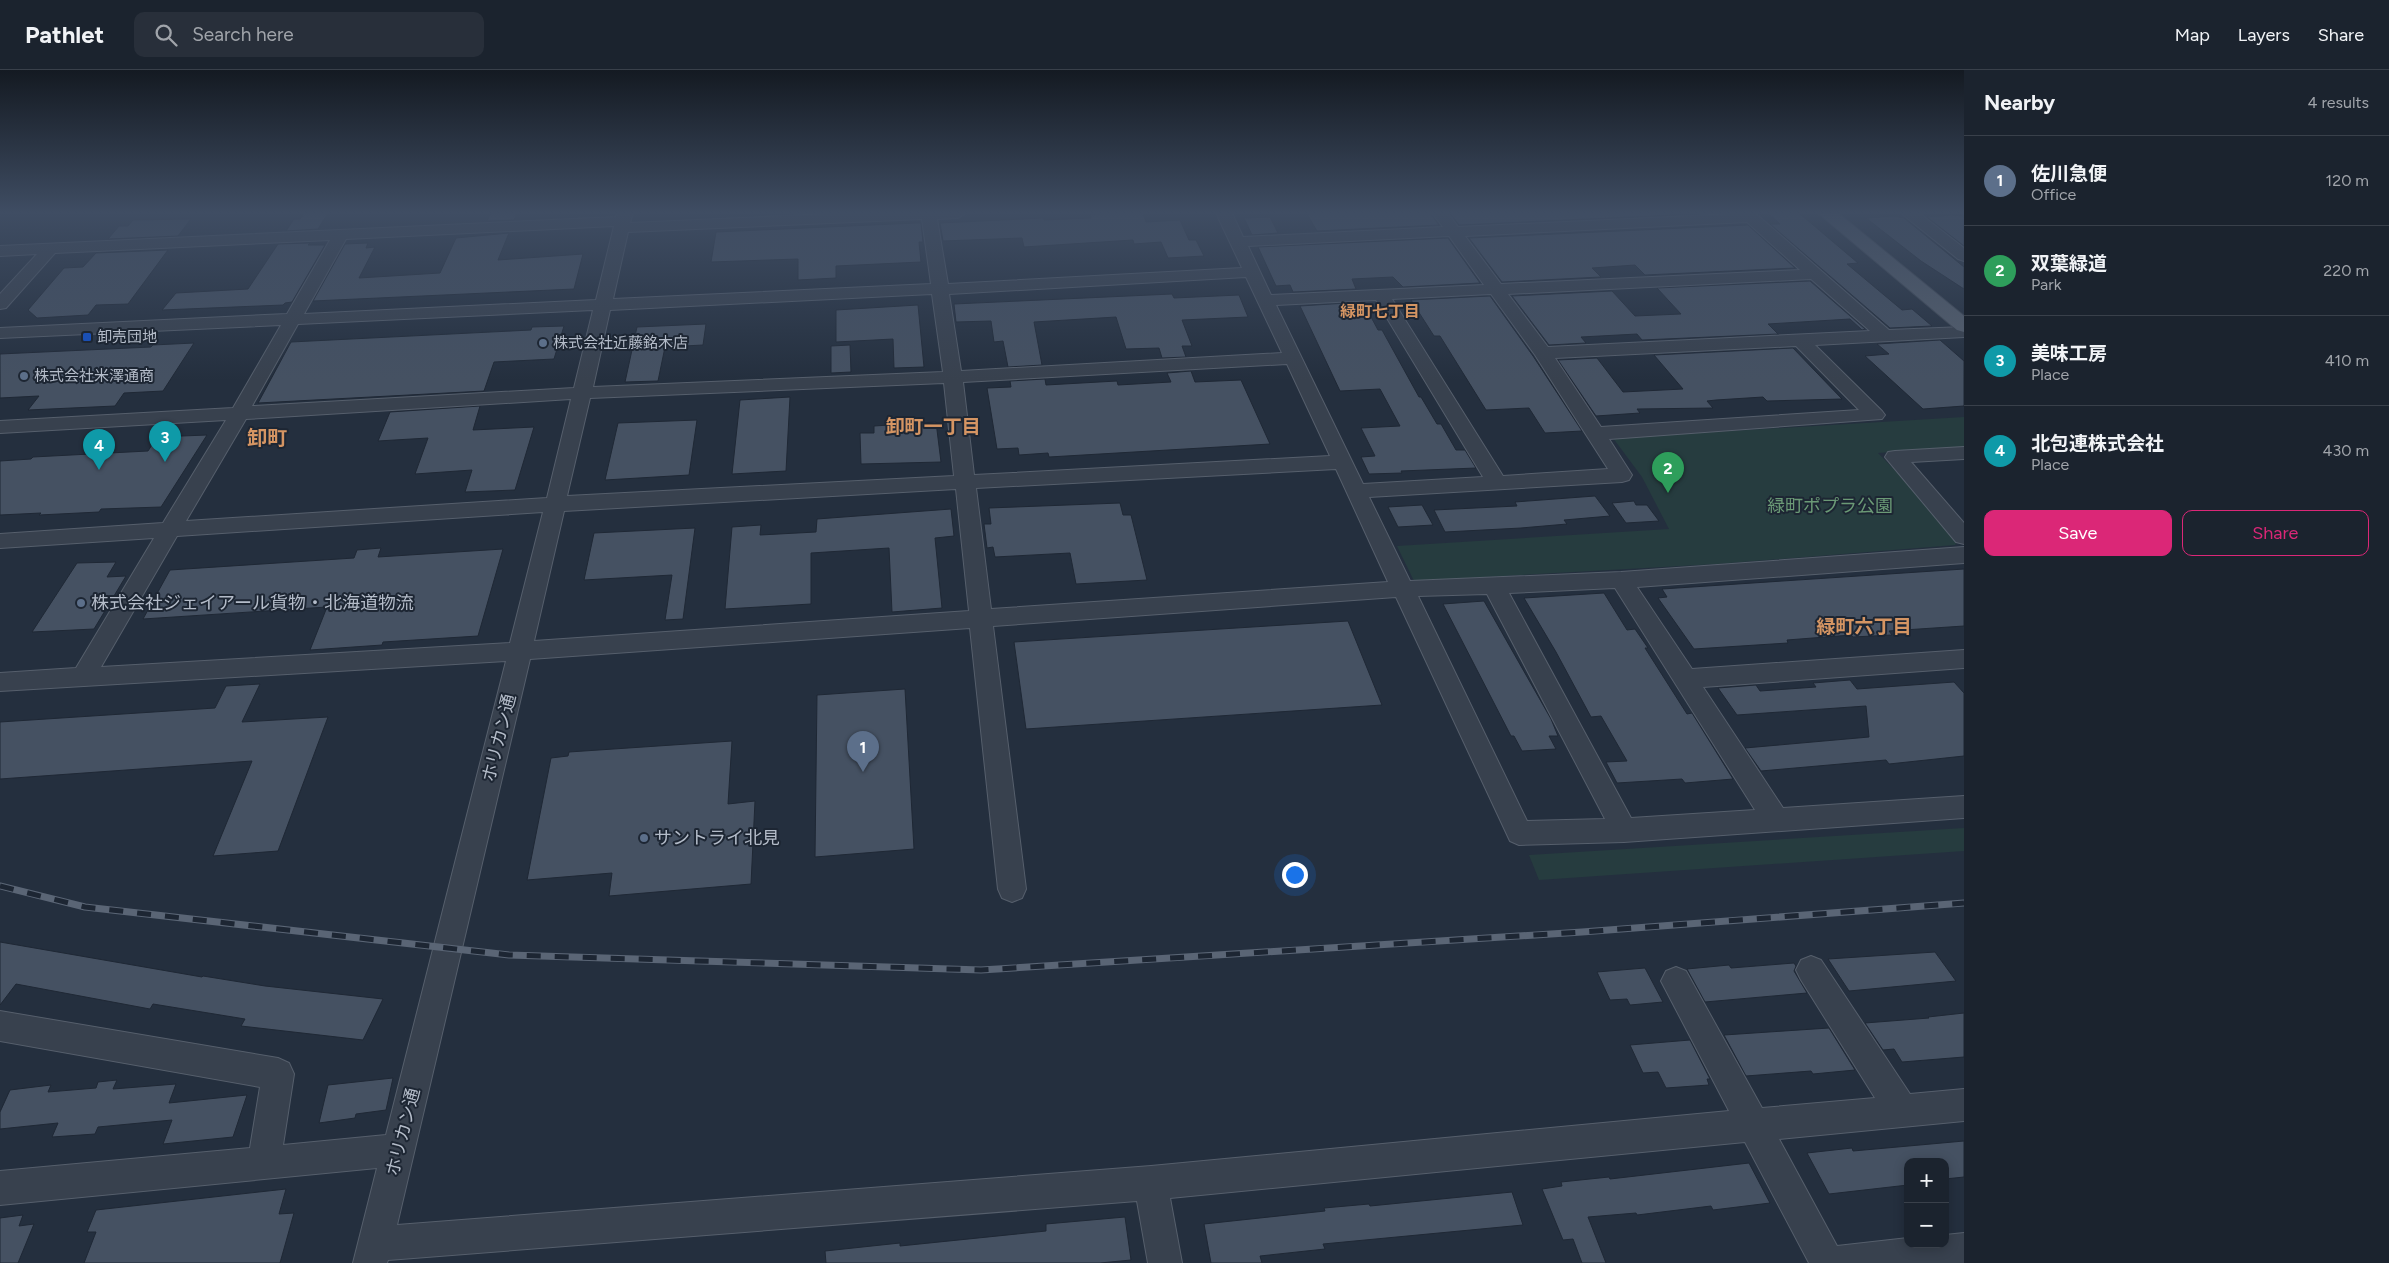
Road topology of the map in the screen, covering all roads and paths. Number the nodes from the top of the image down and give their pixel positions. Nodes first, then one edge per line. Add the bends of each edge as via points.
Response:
1 (32, 269) edge
2 (321, 269) edge
3 (613, 269) edge
4 (938, 269) edge
5 (1250, 269) edge
6 (1480, 269) edge
7 (1809, 269) edge
8 (1894, 269) edge
9 (1252, 272) junction
10 (1815, 274) junction
11 (941, 289) junction
12 (1496, 290) junction
13 (1381, 295) junction
14 (1266, 300) junction
15 (0, 304) edge
16 (604, 304) junction
17 (293, 318) junction
18 (1964, 326) edge
19 (1964, 332) edge
20 (0, 333) edge
21 (1884, 335) junction
22 (1801, 341) junction
23 (1543, 353) junction
24 (1293, 358) junction
25 (953, 377) junction
26 (582, 393) junction
27 (238, 415) junction
28 (0, 427) edge
29 (1595, 434) junction
30 (1964, 452) edge
31 (1343, 462) junction
32 (1497, 483) junction
33 (966, 484) junction
34 (1357, 491) junction
35 (556, 504) junction
36 (167, 531) junction
37 (1964, 537) edge
38 (0, 541) edge
39 (1964, 555) edge
40 (1622, 580) junction
41 (1494, 586) junction
42 (1402, 589) junction
43 (982, 619) junction
44 (520, 651) junction
45 (1964, 659) edge
46 (83, 677) junction
47 (1686, 679) junction
48 (0, 682) edge
49 (1964, 807) edge
50 (1777, 821) junction
51 (1624, 830) junction
52 (1012, 889) dead end
53 (1812, 970) dead end
54 (1676, 981) dead end
55 (0, 1026) edge
56 (1964, 1106) edge
57 (1902, 1111) junction
58 (1754, 1126) junction
59 (399, 1150) junction
60 (264, 1162) junction
61 (1151, 1183) junction
62 (0, 1188) edge
63 (1964, 1250) edge
64 (373, 1254) edge
65 (1165, 1263) edge
66 (1828, 1263) edge
67 (1836, 1263) edge

1 - 15 street
2 - 17 street
3 - 16 street, ホリカン通
4 - 11 street
5 - 9 street
6 - 12 street
7 - 10 street
8 - 18 main road
9 - 11 street
9 - 14 street
10 - 12 street
10 - 21 street
11 - 16 street
11 - 25 street
12 - 13 street
12 - 23 street
13 - 14 street
13 - 32 street
14 - 24 street
16 - 17 street
16 - 26 street, ホリカン通
17 - 20 street
17 - 27 street
19 - 21 street
21 - 22 street
22 - 23 street
22 - 29 street via 1875,415
23 - 29 street
24 - 25 street
24 - 31 street
25 - 26 street
25 - 33 street
26 - 27 street
26 - 35 street, ホリカン通
27 - 28 street
27 - 36 street
29 - 32 street via 1622,475
30 - 37 street via 1895,457
31 - 33 street
31 - 34 street
32 - 34 street
33 - 35 street
33 - 43 street
34 - 42 street
35 - 36 street
35 - 44 street, ホリカン通
36 - 38 street
36 - 46 street
39 - 40 street
40 - 41 street
40 - 47 street
41 - 42 street
41 - 51 street
42 - 43 street
42 - 51 street via 1519,833
43 - 44 street
43 - 52 street
44 - 46 street
44 - 59 street, ホリカン通
45 - 47 street
46 - 48 street
47 - 50 street
49 - 50 street
50 - 51 street
53 - 57 street
54 - 58 street
55 - 60 street via 278,1074
56 - 57 street
57 - 58 street
58 - 61 street
58 - 66 street
59 - 60 street
59 - 64 street, ホリカン通
60 - 62 street
61 - 64 street
61 - 65 street
63 - 67 street

